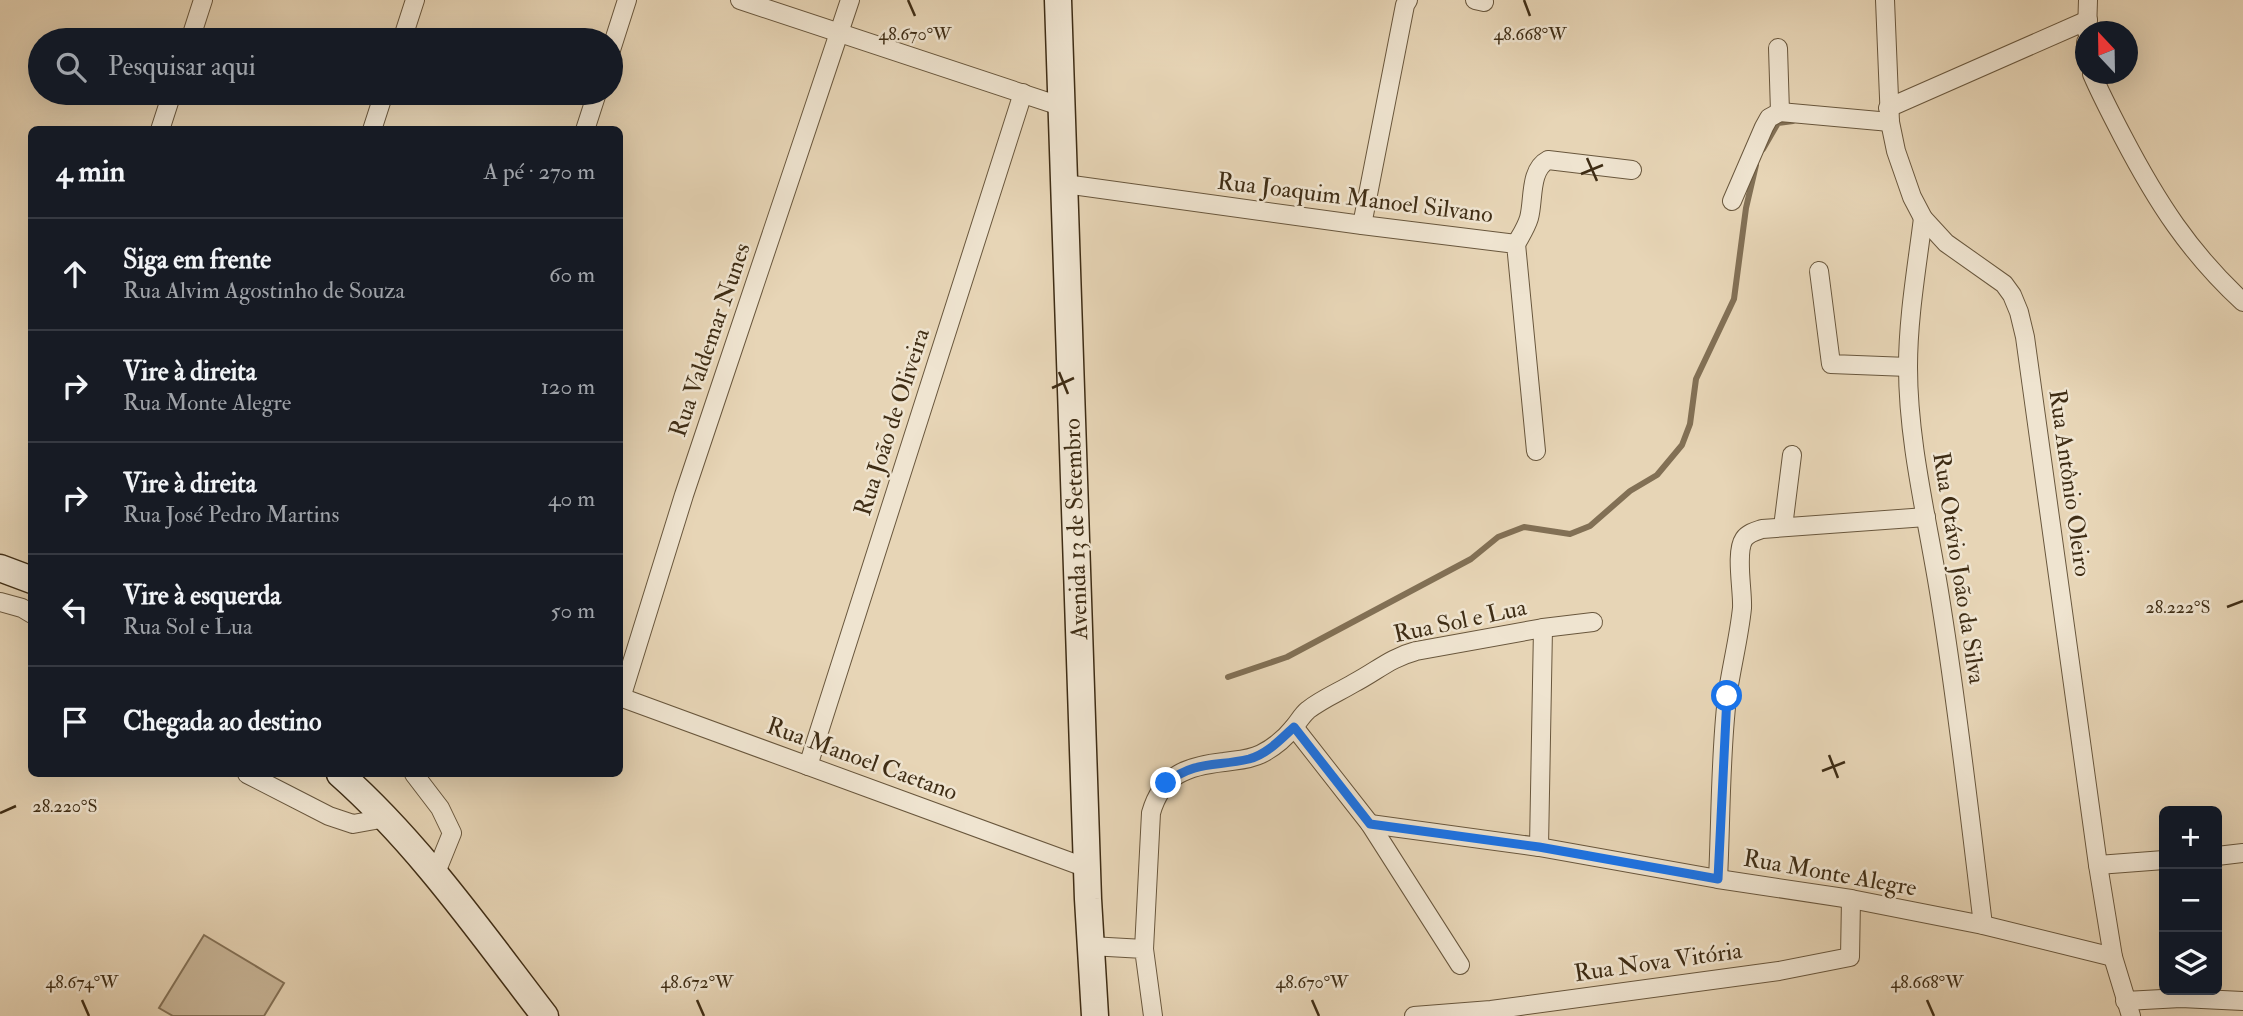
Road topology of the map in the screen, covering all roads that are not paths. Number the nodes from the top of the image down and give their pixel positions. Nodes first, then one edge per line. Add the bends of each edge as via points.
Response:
1 (203, 0) edge
2 (415, 0) edge
3 (627, 0) edge
4 (740, 0) edge
5 (850, 0) edge
6 (1058, 0) edge
7 (1408, 0) edge
8 (1885, 0) edge
9 (2088, 0) edge
10 (2087, 21) edge
11 (194, 28) edge
12 (406, 28) edge
13 (618, 28) edge
14 (2075, 31) edge
15 (840, 33) junction
16 (1778, 48) dead end
17 (2097, 84) edge
18 (1023, 93) junction
19 (168, 105) edge
20 (380, 105) edge
21 (593, 105) edge
22 (1060, 106) junction
23 (1780, 113) junction
24 (1889, 115) junction
25 (161, 126) edge
26 (373, 126) edge
27 (586, 126) edge
28 (1632, 170) dead end
29 (1065, 184) junction
30 (1732, 201) dead end
31 (1923, 218) junction
32 (1362, 225) junction
33 (1516, 244) junction
34 (1819, 271) dead end
35 (2243, 302) edge
36 (1908, 367) junction
37 (1536, 451) dead end
38 (1792, 455) dead end
39 (1926, 517) junction
40 (1783, 527) junction
41 (0, 568) edge
42 (28, 578) edge
43 (0, 602) edge
44 (28, 612) edge
45 (1593, 622) dead end
46 (1543, 628) junction
47 (623, 688) edge
48 (623, 698) edge
49 (1294, 727) junction
50 (808, 766) junction
51 (253, 777) edge
52 (343, 777) edge
53 (416, 777) edge
54 (386, 818) junction
55 (1370, 824) junction
56 (1539, 847) junction
57 (2243, 853) edge
58 (2222, 855) edge
59 (2159, 860) edge
60 (2098, 865) junction
61 (1087, 868) junction
62 (435, 875) junction
63 (1718, 879) junction
64 (1851, 899) junction
65 (1983, 925) junction
66 (1090, 946) junction
67 (1144, 948) junction
68 (2113, 957) junction
69 (1460, 965) dead end
70 (2243, 1002) edge
71 (2128, 1009) edge
72 (545, 1016) edge
73 (1095, 1016) edge
74 (1153, 1016) edge
75 (1414, 1016) edge

1 - 11 street
2 - 12 street
3 - 13 street
4 - 15 street
5 - 15 street, Rua Valdemar Nunes
6 - 22 main road, Avenida 13 de Setembro
7 - 32 street
8 - 24 street, Rua Antônio Oleiro
9 - 10 street
14 - 24 street
15 - 18 street
15 - 47 street, Rua Valdemar Nunes
16 - 23 street
17 - 35 street via 2173,225
18 - 22 street
18 - 50 street, Rua João de Oliveira
19 - 25 street
20 - 26 street
21 - 27 street
22 - 29 main road, Avenida 13 de Setembro
23 - 24 street
23 - 30 street via 1764,127
24 - 31 street, Rua Antônio Oleiro via 1903,173
28 - 33 street via 1548,160 1536,172 1530,215
29 - 32 street, Rua Joaquim Manoel Silvano
29 - 61 main road, Avenida 13 de Setembro
31 - 36 street, Rua Otávio João da Silva
31 - 60 street, Rua Antônio Oleiro via 1946,243 2004,284 2019,312
32 - 33 street, Rua Joaquim Manoel Silvano
33 - 37 street, Rua Joaquim Manoel Silvano
34 - 36 street via 1831,364
36 - 39 street, Rua Otávio João da Silva
38 - 40 street
39 - 40 street
39 - 65 street, Rua Otávio João da Silva via 1951,663
40 - 63 street via 1751,533 1741,549 1742,605 1727,696
41 - 42 main road
43 - 44 street
45 - 46 street
46 - 49 street, Rua Sol e Lua via 1397,657 1320,701
46 - 56 street, Rua Sol e Lua
48 - 50 street, Rua Manoel Caetano
49 - 55 street
49 - 67 street, Rua Sol e Lua via 1262,754 1179,773 1156,796 1149,834
50 - 61 street, Rua Manoel Caetano
51 - 54 street via 353,824
52 - 54 main road
53 - 62 street via 452,833
54 - 62 main road
55 - 56 street, Rua Monte Alegre
55 - 69 street
56 - 63 street, Rua Monte Alegre
57 - 58 street
59 - 60 street
60 - 68 street, Rua Antônio Oleiro
61 - 66 main road, Avenida 13 de Setembro
62 - 72 main road
63 - 64 street, Rua Monte Alegre
64 - 65 street, Rua Monte Alegre
64 - 75 street, Rua Nova Vitória via 1850,957 1491,1010
65 - 68 street, Rua Monte Alegre
66 - 67 street
66 - 73 main road, Avenida 13 de Setembro
67 - 74 street, Rua Sol e Lua
68 - 71 street, Rua Antônio Oleiro
70 - 71 street via 2181,998

